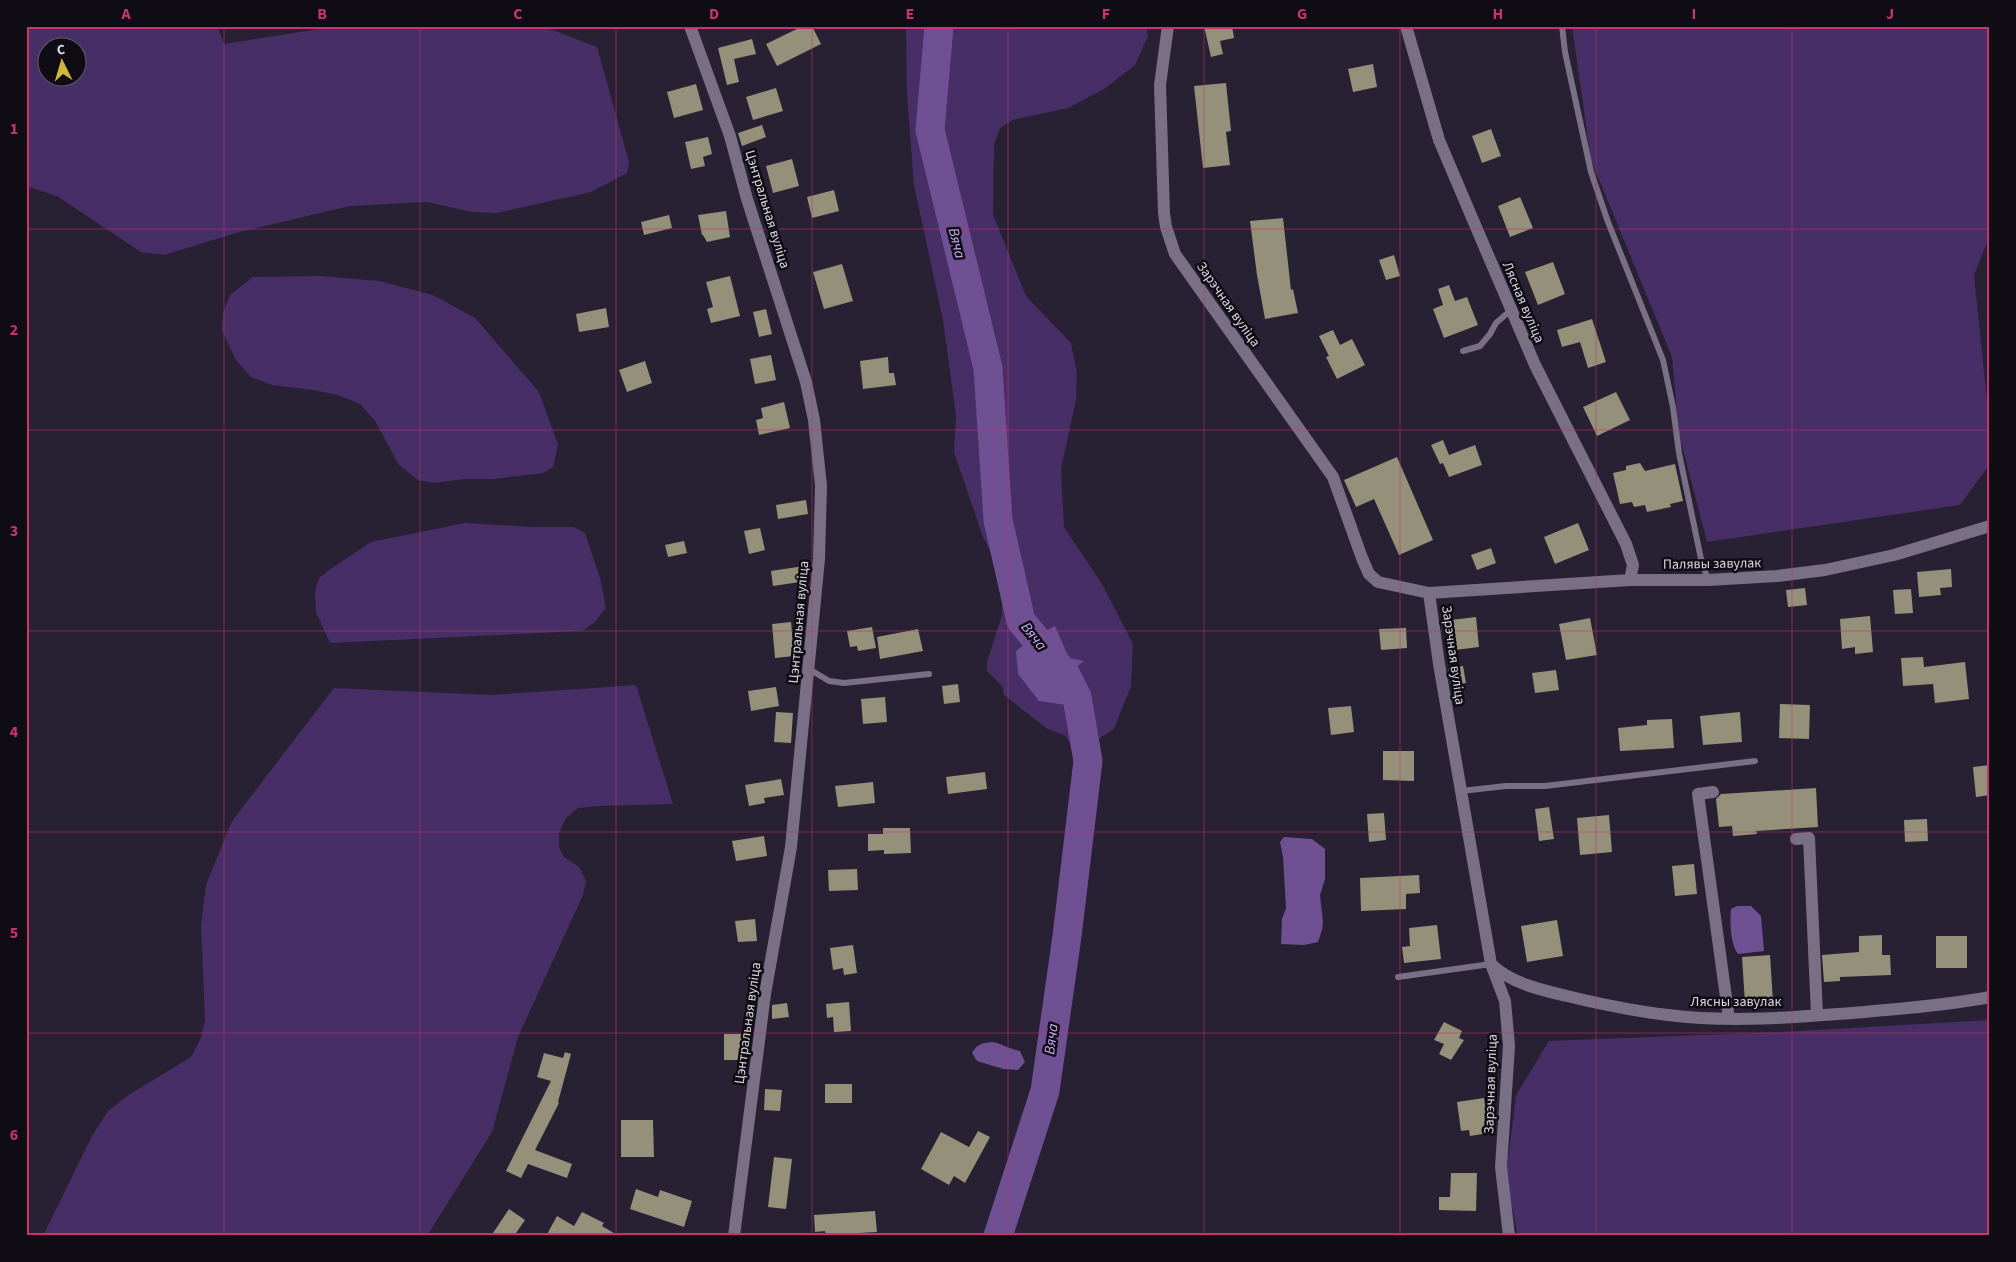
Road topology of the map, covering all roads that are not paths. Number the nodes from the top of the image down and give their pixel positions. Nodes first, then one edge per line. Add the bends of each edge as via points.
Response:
1 (690, 26) edge
2 (1168, 26) edge
3 (1406, 26) edge
4 (1562, 26) edge
5 (1512, 310) junction
6 (1463, 351) dead end
7 (1990, 526) edge
8 (1630, 580) junction
9 (1708, 580) junction
10 (1429, 592) junction
11 (809, 669) junction
12 (929, 674) dead end
13 (1756, 761) dead end
14 (1461, 791) junction
15 (1713, 792) dead end
16 (1796, 839) dead end
17 (1490, 964) junction
18 (1398, 977) dead end
19 (1990, 997) edge
20 (1817, 1015) junction
21 (1729, 1019) junction
22 (734, 1236) edge
23 (1509, 1236) edge

1 - 11 street, Цэнтральная вуліца via 730,136 796,349 814,420 821,516
2 - 10 street, Зарэчная вуліца via 1160,85 1164,213 1175,254 1333,477 1369,574 1378,582
3 - 5 street, Лясная вуліца via 1439,140
4 - 9 lane via 1591,172 1663,360 1679,453
5 - 6 lane via 1496,323 1480,346
5 - 8 street, Лясная вуліца via 1535,365 1626,544 1633,566
7 - 9 street, Палявы завулак via 1894,555 1825,570
8 - 9 street, Палявы завулак
8 - 10 street, Палявы завулак
10 - 14 street, Зарэчная вуліца
11 - 12 lane via 829,681 844,683
11 - 22 street, Цэнтральная вуліца via 791,847 765,994
13 - 14 lane via 1544,786
14 - 17 street, Зарэчная вуліца
15 - 21 street via 1698,794
16 - 20 street via 1809,838
17 - 18 lane
17 - 21 street, Лясны завулак via 1498,972 1531,986 1604,1005 1669,1015
17 - 23 street, Зарэчная вуліца via 1505,1001 1509,1046 1501,1167
19 - 20 street, Лясны завулак via 1914,1008
20 - 21 street, Лясны завулак

